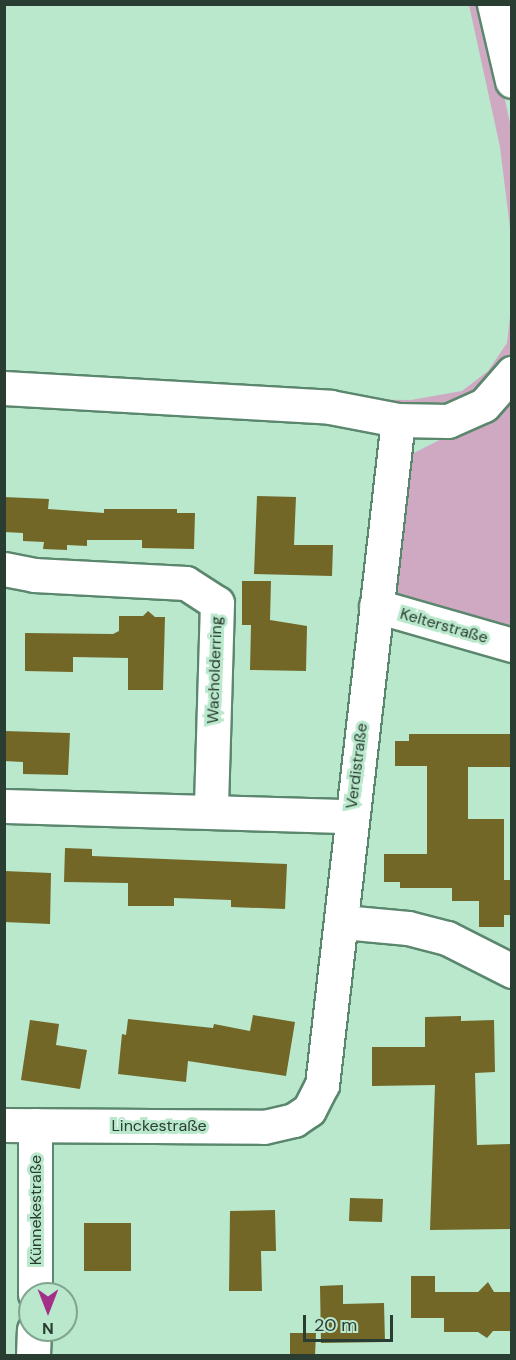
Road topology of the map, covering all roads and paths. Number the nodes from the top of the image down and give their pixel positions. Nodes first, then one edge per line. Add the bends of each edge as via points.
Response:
1 (494, 4) edge
2 (512, 81) edge
3 (512, 374) edge
4 (4, 387) edge
5 (398, 420) junction
6 (4, 569) edge
7 (376, 606) junction
8 (512, 645) edge
9 (4, 806) edge
10 (211, 811) junction
11 (351, 816) junction
12 (343, 922) junction
13 (512, 971) edge
14 (309, 1110) joint
15 (20, 1125) edge
16 (34, 1282) edge

1 - 2 street
3 - 5 street via 484,405 448,421
4 - 5 street via 330,407
5 - 7 street, Verdistraße
6 - 10 street, Wacholderring via 34,575 186,583 217,603
7 - 8 street, Kelterstraße
7 - 11 street, Verdistraße
9 - 10 street
10 - 11 street
11 - 12 street, Verdistraße
12 - 13 street via 408,928 447,938
12 - 14 street, Verdistraße via 322,1085
14 - 15 street, Linckestraße via 294,1120 264,1126
15 - 16 street, Künnekestraße

